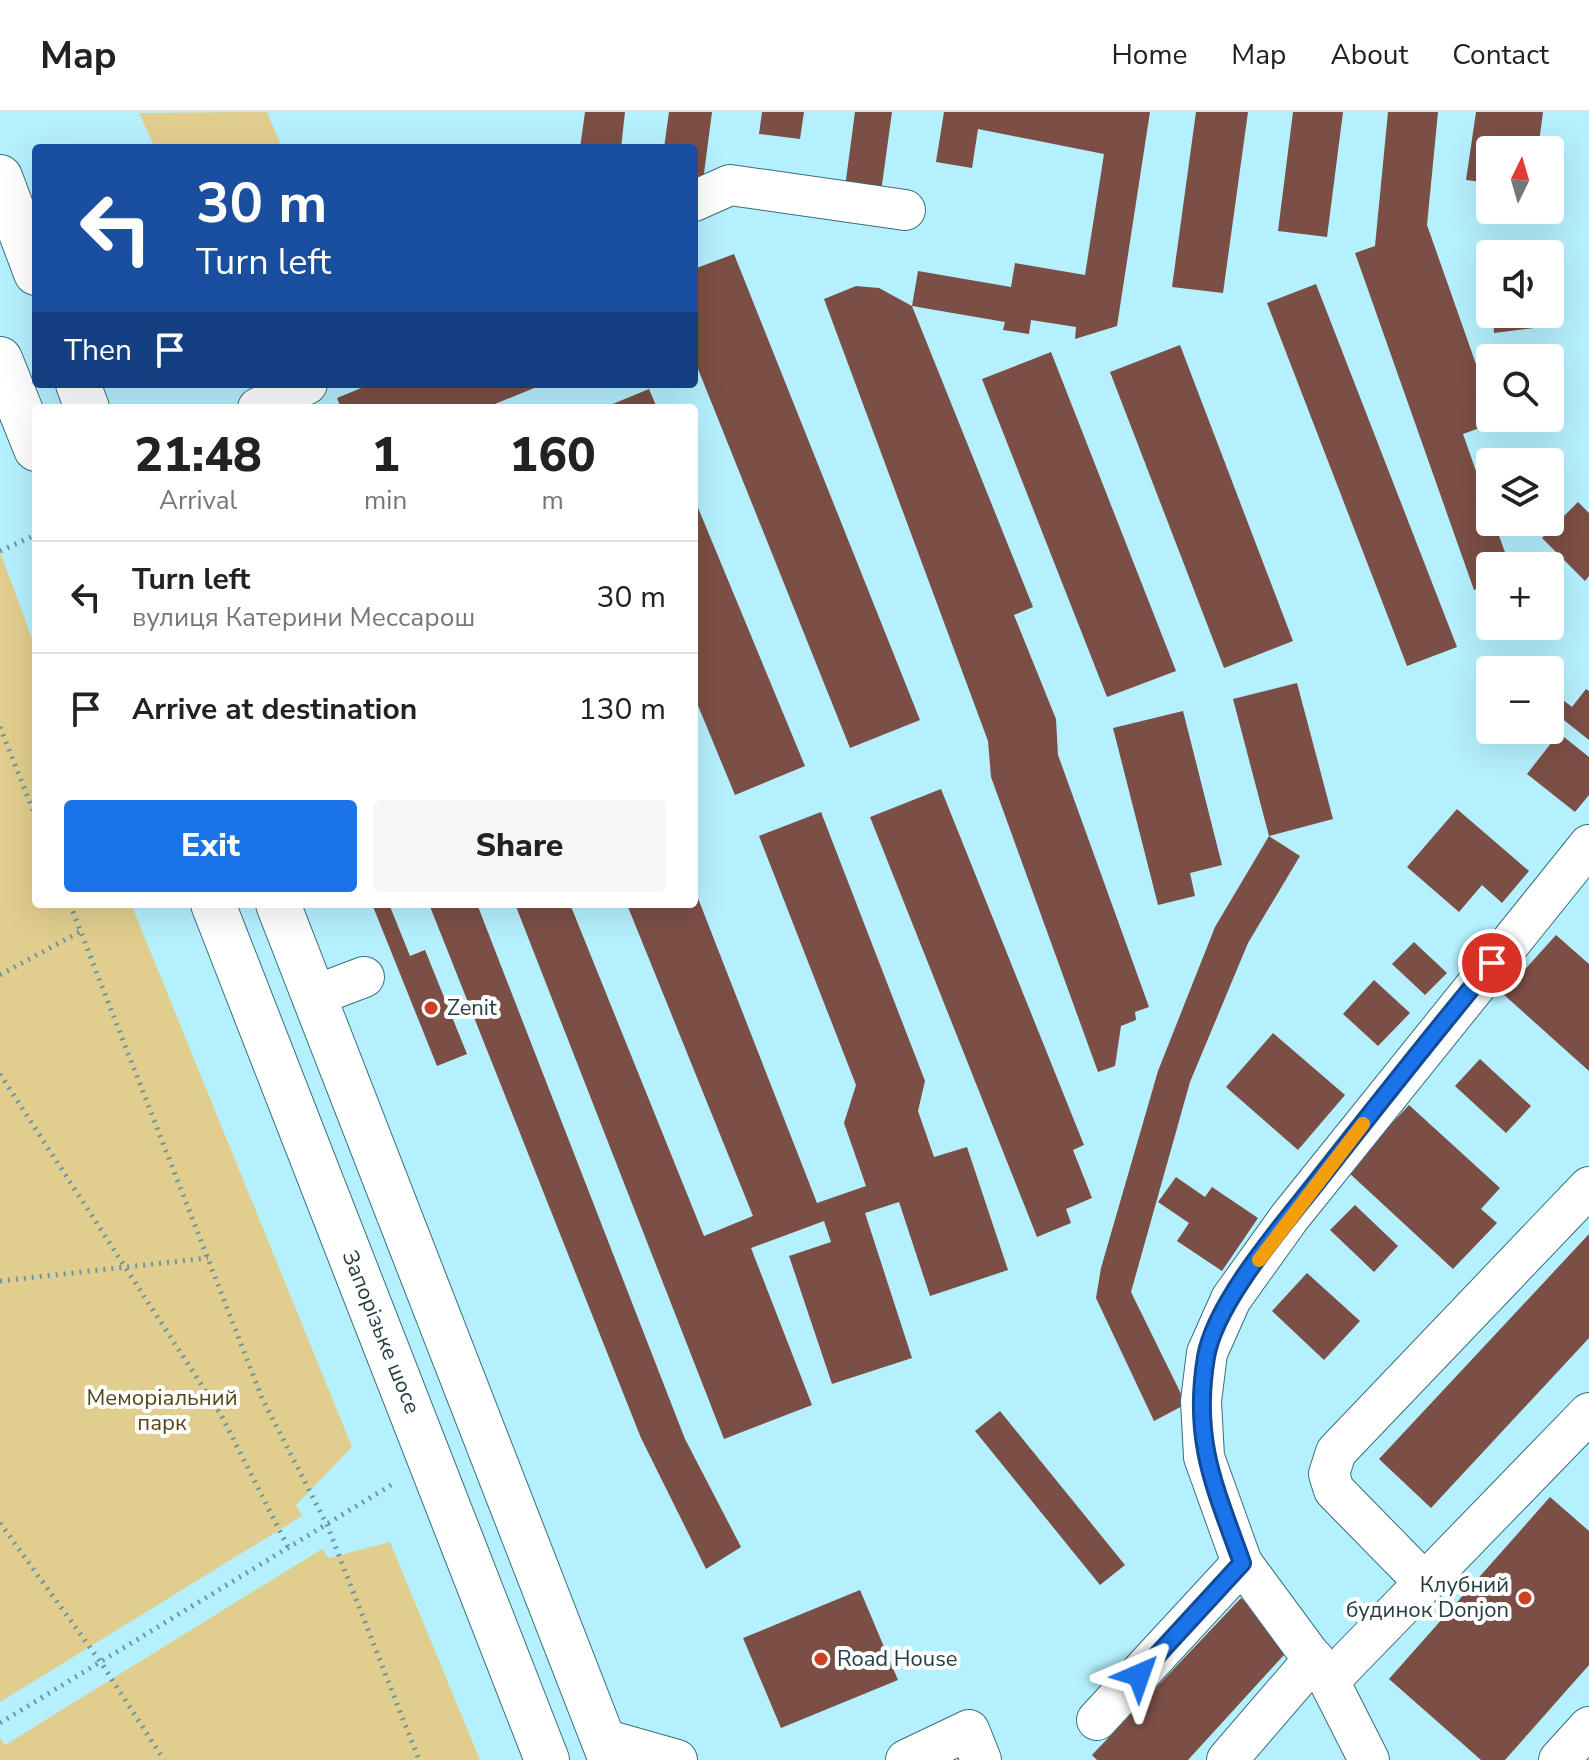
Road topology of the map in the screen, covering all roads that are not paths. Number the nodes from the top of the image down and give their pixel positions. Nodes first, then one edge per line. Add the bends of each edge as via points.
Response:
1 (0, 177) edge
2 (698, 199) edge
3 (905, 210) dead end
4 (32, 262) edge
5 (0, 359) edge
6 (299, 388) edge
7 (266, 404) edge
8 (32, 439) edge
9 (1589, 845) edge
10 (215, 908) edge
11 (280, 908) edge
12 (364, 977) dead end
13 (314, 996) junction
14 (1589, 1187) edge
15 (1589, 1413) edge
16 (1242, 1563) junction
17 (1425, 1583) junction
18 (1322, 1670) junction
19 (1097, 1720) dead end
20 (1589, 1727) edge
21 (607, 1750) edge
22 (547, 1760) edge
23 (677, 1760) edge
24 (906, 1760) edge
25 (981, 1760) edge
26 (1227, 1760) edge
27 (1369, 1760) edge
28 (1559, 1760) edge

1 - 4 main road
2 - 3 street via 730,185
5 - 8 main road
6 - 7 street
9 - 16 street via 1414,1058 1231,1299 1207,1353 1202,1415 1204,1457
10 - 22 main road, Запорізьке шосе
11 - 13 main road
12 - 13 street
13 - 21 main road
14 - 17 street via 1336,1452 1329,1474 1334,1490
15 - 17 street
16 - 18 street
16 - 19 street
17 - 18 street
18 - 26 street
18 - 27 street
20 - 28 street
21 - 23 street
24 - 25 street via 969,1730

